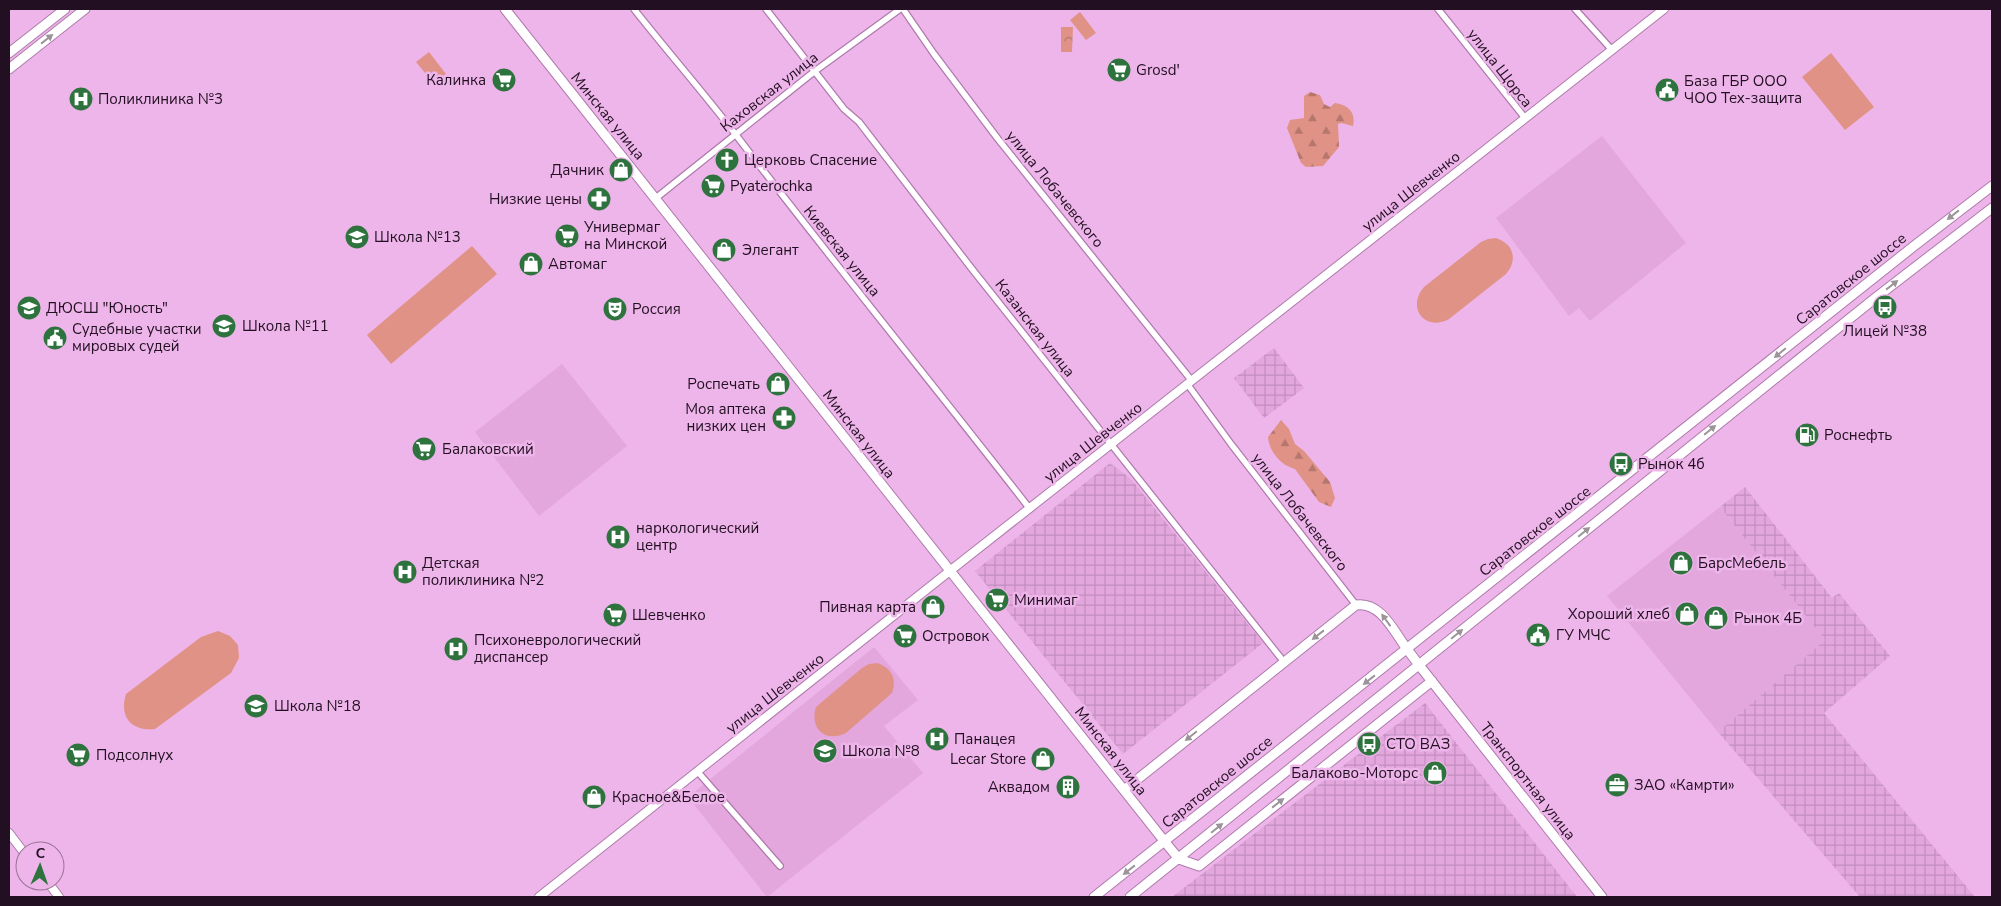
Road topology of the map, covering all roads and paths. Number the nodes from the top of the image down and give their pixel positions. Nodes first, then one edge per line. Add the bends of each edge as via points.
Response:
1 (65, 9) edge
2 (85, 9) edge
3 (505, 9) edge
4 (634, 9) edge
5 (766, 9) edge
6 (902, 9) edge
7 (1438, 9) edge
8 (1575, 9) edge
9 (1664, 9) edge
10 (1612, 50) junction
11 (9, 53) edge
12 (9, 69) edge
13 (815, 71) junction
14 (1525, 118) junction
15 (736, 135) junction
16 (1992, 186) edge
17 (656, 198) junction
18 (1992, 208) edge
19 (1190, 383) junction
20 (1111, 445) junction
21 (1030, 509) junction
22 (951, 570) junction
23 (1356, 605) junction
24 (1407, 649) junction
25 (1284, 662) junction
26 (1419, 665) junction
27 (1432, 681) junction
28 (698, 771) junction
29 (1124, 790) junction
30 (1165, 842) junction
31 (1179, 859) junction
32 (780, 866) dead end
33 (539, 897) edge
34 (1094, 897) edge
35 (1130, 897) edge
36 (1602, 897) edge

1 - 11 main road
12 -> 2 main road
3 - 17 main road, Минская улица
4 - 15 street, Киевская улица
5 - 13 street, Казанская улица
6 - 13 street, Каховская улица
6 - 19 street, улица Лобачевского via 998,139
7 - 14 street, улица Щорса
8 - 10 street
9 - 10 street, улица Шевченко
10 - 14 street, улица Шевченко
13 - 15 street, Каховская улица
13 - 20 street, Казанская улица via 844,109 859,122
14 - 19 street, улица Шевченко
15 - 17 street, Каховская улица
15 - 21 street, Киевская улица
16 -> 24 main road, Саратовское шоссе
17 - 22 main road, Минская улица
26 -> 18 main road, Саратовское шоссе via 1877,296
19 - 20 street, улица Шевченко
19 - 23 street, улица Лобачевского via 1232,444
20 - 21 street, улица Шевченко
20 - 25 street, Казанская улица
21 - 22 street, улица Шевченко
22 - 28 street, улица Шевченко
22 - 29 main road, Минская улица
24 -> 23 main road, Транспортная улица via 1379,612 1372,606
23 -> 25 main road
24 - 26 main road, Транспортная улица
24 -> 30 main road, Саратовское шоссе
25 -> 29 main road
26 - 27 main road, Транспортная улица
31 -> 26 main road, Саратовское шоссе
31 -> 27 main road via 1198,866
27 - 36 main road, Транспортная улица
28 - 32 street
28 - 33 street, улица Шевченко
29 - 30 main road, Минская улица
30 - 31 main road, Минская улица
30 -> 34 main road, Саратовское шоссе
31 - 35 main road, Саратовское шоссе

